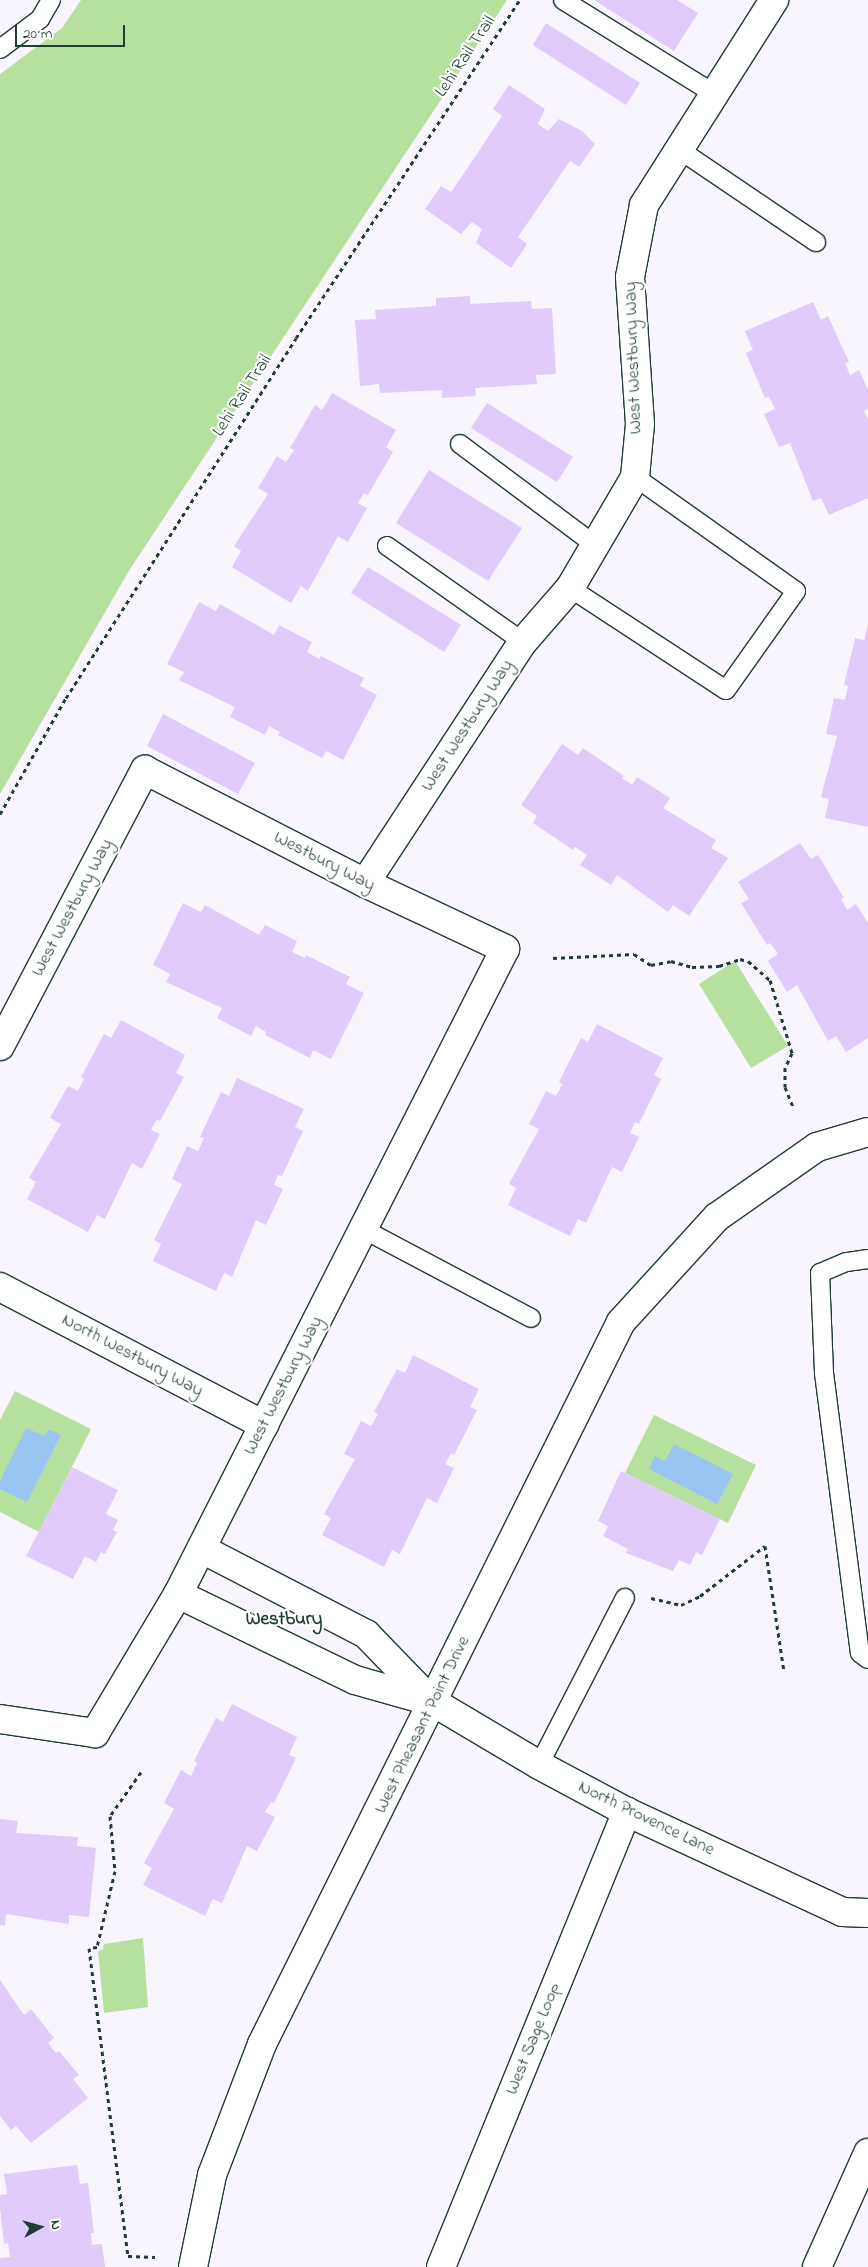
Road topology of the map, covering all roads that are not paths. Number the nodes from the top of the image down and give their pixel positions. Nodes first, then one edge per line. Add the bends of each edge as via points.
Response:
1 (51, 0) edge
2 (563, 0) edge
3 (774, 0) edge
4 (0, 49) edge
5 (713, 94) junction
6 (677, 148) junction
7 (816, 242) dead end
8 (460, 444) dead end
9 (635, 477) junction
10 (595, 545) junction
11 (387, 546) dead end
12 (570, 588) junction
13 (523, 642) junction
14 (146, 770) joint
15 (365, 883) junction
16 (505, 949) joint
17 (0, 1046) edge
18 (868, 1132) edge
19 (363, 1229) junction
20 (868, 1259) edge
21 (0, 1287) edge
22 (531, 1318) dead end
23 (264, 1425) junction
24 (202, 1549) junction
25 (178, 1594) junction
26 (625, 1598) dead end
27 (868, 1659) edge
28 (432, 1702) junction
29 (0, 1719) edge
30 (539, 1765) junction
31 (627, 1812) junction
32 (868, 1913) edge
33 (868, 2152) edge
34 (193, 2267) edge
35 (441, 2267) edge
36 (817, 2267) edge

1 - 4 lane via 40,19
2 - 5 lane
3 - 5 street, West Westbury Way
5 - 6 street, West Westbury Way
6 - 7 lane
6 - 9 street, West Westbury Way via 644,205 630,277 640,424
8 - 10 lane
9 - 10 street, West Westbury Way
9 - 12 lane via 796,592 726,690
10 - 12 street, West Westbury Way
11 - 13 lane
12 - 13 street, West Westbury Way
13 - 15 street, West Westbury Way
14 - 15 street, Westbury Way
14 - 17 street, West Westbury Way
15 - 16 street, Westbury Way
16 - 19 street, West Westbury Way
18 - 28 street, West Pheasant Point Drive via 817,1147 717,1217 621,1322
19 - 22 lane
19 - 23 street, West Westbury Way
20 - 27 lane via 846,1262 820,1273 824,1373 860,1653
21 - 23 street, North Westbury Way
23 - 24 street, West Westbury Way
24 - 25 street, West Westbury Way
24 - 28 street via 366,1634
25 - 28 street via 355,1680
25 - 29 street, West Westbury Way via 95,1733
26 - 30 lane
28 - 30 street, North Provence Lane
28 - 34 street, West Pheasant Point Drive via 262,2044 212,2175
30 - 31 street, North Provence Lane
31 - 32 street, North Provence Lane via 842,1912
31 - 35 street, West Sage Loop
33 - 36 street

